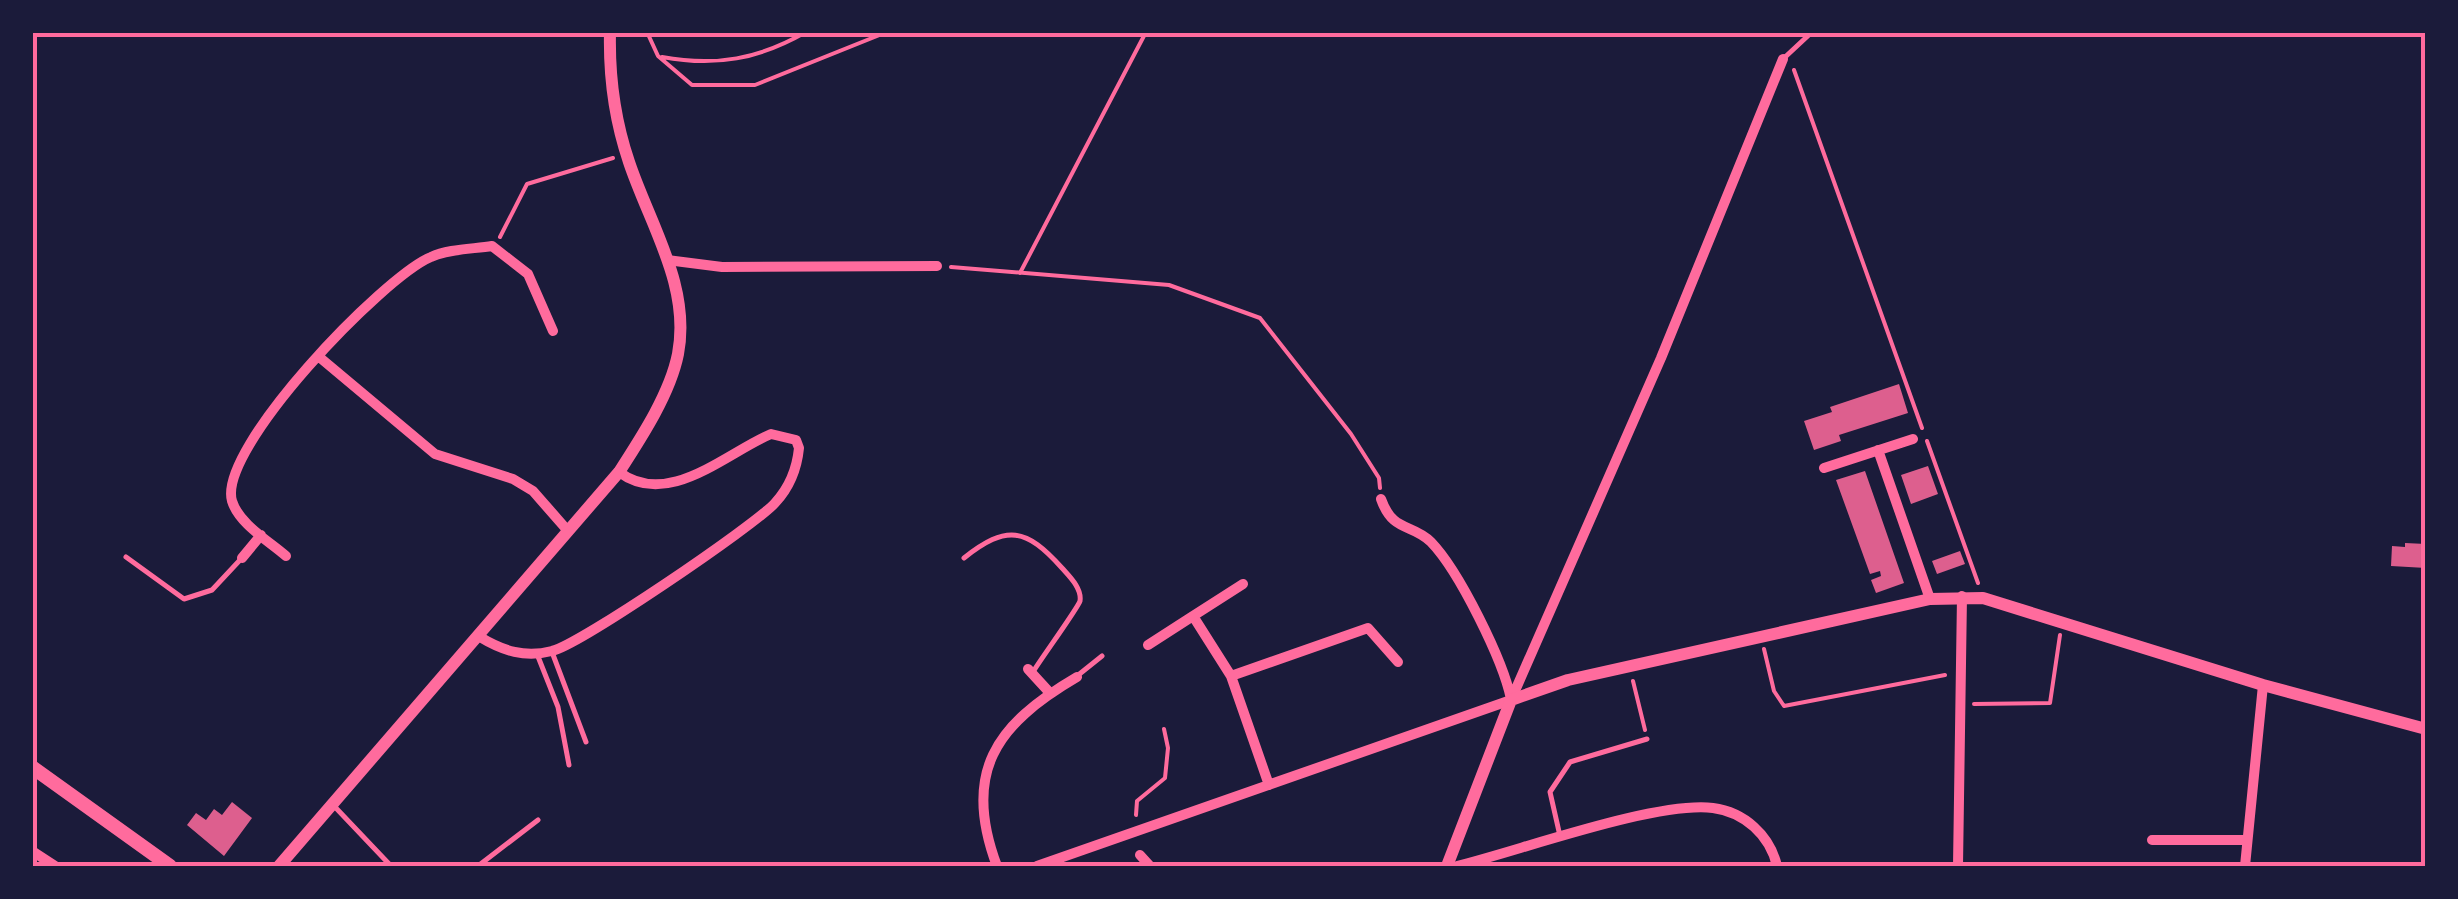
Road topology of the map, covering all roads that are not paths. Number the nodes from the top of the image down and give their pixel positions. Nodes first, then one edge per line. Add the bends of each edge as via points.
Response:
1 (610, 32) edge
2 (1812, 32) edge
3 (1786, 56) joint
4 (667, 260) junction
5 (937, 266) road end
6 (553, 330) dead end
7 (318, 356) junction
8 (1914, 438) dead end
9 (1878, 450) junction
10 (1824, 468) dead end
11 (619, 472) junction
12 (1381, 499) road end
13 (568, 531) junction
14 (262, 535) junction
15 (286, 556) dead end
16 (126, 557) dead end
17 (242, 558) joint
18 (964, 558) dead end
19 (1243, 584) dead end
20 (1962, 596) junction
21 (1930, 599) junction
22 (1193, 616) junction
23 (480, 637) junction
24 (1148, 645) dead end
25 (552, 652) junction
26 (537, 654) junction
27 (1102, 656) dead end
28 (1398, 662) dead end
29 (1030, 671) joint
30 (1077, 676) joint
31 (1231, 676) junction
32 (2263, 685) junction
33 (1050, 692) junction
34 (1511, 700) junction
35 (2426, 729) edge
36 (1646, 740) road end
37 (586, 742) dead end
38 (569, 765) dead end
39 (32, 767) edge
40 (1269, 785) junction
41 (335, 807) junction
42 (538, 820) dead end
43 (1561, 838) junction
44 (2152, 840) dead end
45 (2245, 840) junction
46 (32, 851) edge
47 (1140, 855) dead end
48 (54, 866) edge
49 (170, 866) edge
50 (280, 866) edge
51 (391, 866) edge
52 (478, 866) edge
53 (997, 866) edge
54 (1037, 866) edge
55 (1150, 866) edge
56 (1446, 866) edge
57 (1461, 866) edge
58 (1777, 866) edge
59 (1958, 866) edge
60 (2245, 866) edge

1 - 4 street via 610,70 628,158
2 - 3 lane
3 - 34 street
4 - 5 street via 722,267
4 - 11 street via 679,294 678,357
6 - 7 street via 528,274 492,246 431,257 367,306
7 - 13 street via 434,454 513,479 533,491
7 - 14 street via 237,463 231,482 240,516
8 - 9 street
9 - 10 street
9 - 21 street
11 - 13 street
11 - 25 street via 634,483 658,485 684,479 771,434 796,440 800,448 774,506
12 - 34 street via 1396,524 1433,544 1504,664
13 - 23 street
14 - 15 street
14 - 17 street
16 - 17 lane via 184,599 212,590
18 - 29 lane via 986,540 1020,534 1034,539 1077,586 1078,606
19 - 22 street
20 - 21 street
20 - 32 street via 2062,620
20 - 59 street
21 - 34 street via 1568,680
22 - 24 street
22 - 31 street
23 - 26 street via 509,653
23 - 41 street
25 - 26 street
25 - 37 lane
26 - 38 lane via 558,707
27 - 30 lane
28 - 31 street via 1368,628
29 - 33 street
30 - 33 street
31 - 40 street
32 - 35 street
32 - 45 street
33 - 53 street via 1002,738 984,776 982,822
34 - 40 street
34 - 56 street
36 - 43 lane via 1570,762 1555,779 1550,792
39 - 49 main road
40 - 54 street
41 - 50 street
41 - 51 lane
42 - 52 lane
43 - 57 street
43 - 58 street via 1667,812 1717,808 1754,826
44 - 45 street
45 - 60 street
46 - 48 street
47 - 55 street

